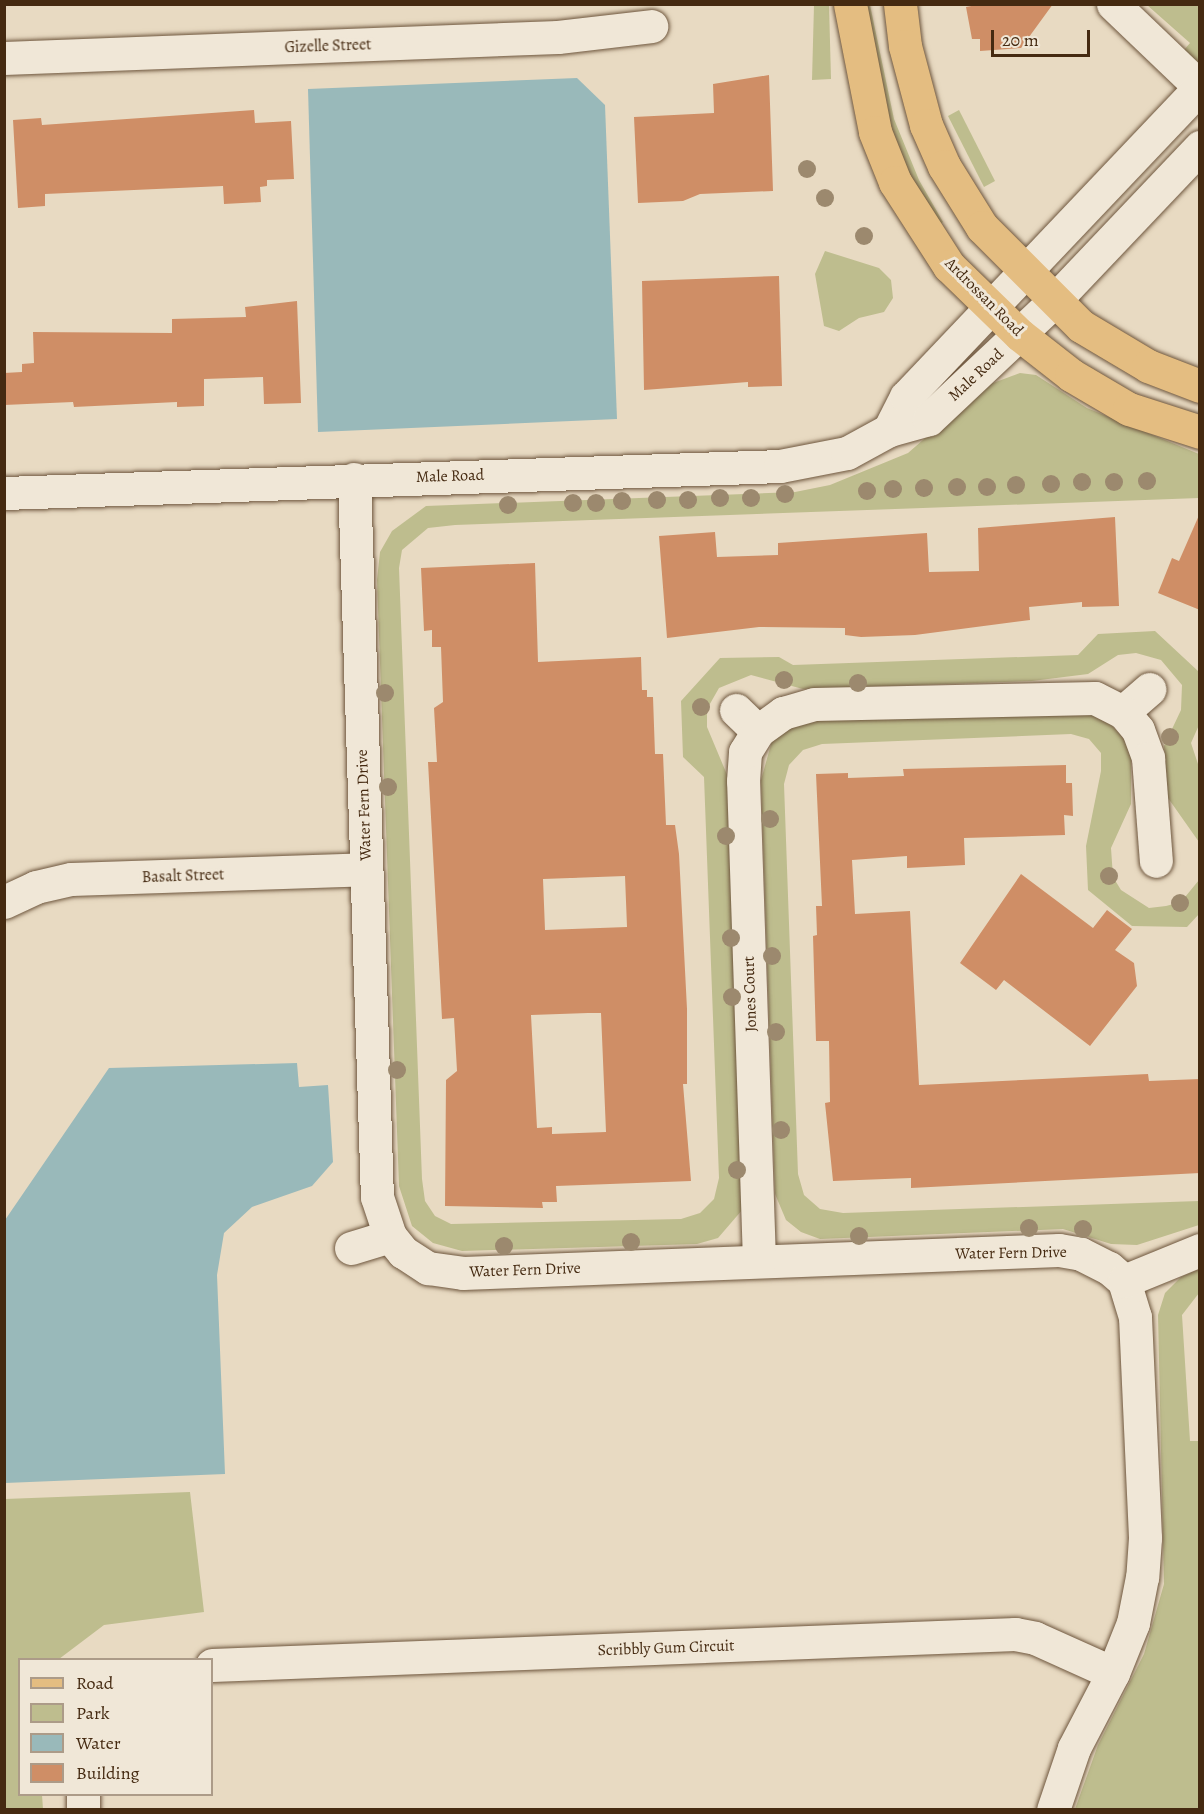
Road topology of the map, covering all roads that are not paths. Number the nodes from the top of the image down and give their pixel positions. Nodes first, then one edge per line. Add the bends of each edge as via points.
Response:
1 (850, 4) edge
2 (900, 4) edge
3 (1113, 4) edge
4 (651, 26) dead end
5 (4, 58) edge
6 (1200, 87) edge
7 (1200, 147) edge
8 (1129, 161) junction
9 (1159, 188) junction
10 (1022, 272) junction
11 (1053, 303) junction
12 (990, 306) junction
13 (1020, 335) junction
14 (1200, 386) edge
15 (889, 430) junction
16 (1200, 432) edge
17 (354, 479) junction
18 (4, 493) edge
19 (1149, 689) dead end
20 (1123, 712) junction
21 (1156, 861) dead end
22 (366, 869) junction
23 (4, 902) edge
24 (390, 1236) junction
25 (351, 1248) dead end
26 (1200, 1250) edge
27 (759, 1261) junction
28 (1124, 1281) junction
29 (213, 1665) edge
30 (1113, 1673) junction
31 (1053, 1809) edge

1 - 12 main road, Ardrossan Road via 862,82 895,182 949,266
2 - 10 main road via 916,90 944,166 982,227
3 - 6 street
4 - 5 street, Gizelle Street via 558,37
6 - 8 street, Male Road
7 - 9 street, Male Road
8 - 9 street
8 - 10 street, Male Road
9 - 11 street, Male Road
10 - 11 main road
10 - 12 street, Male Road
11 - 13 street, Male Road
11 - 14 main road via 1106,344
12 - 13 main road, Ardrossan Road
12 - 15 street, Male Road via 906,397
13 - 15 street, Male Road via 929,419
13 - 16 main road, Ardrossan Road via 1071,375 1129,409
15 - 17 street, Male Road via 847,453 780,466
17 - 18 street, Male Road
17 - 22 street, Water Fern Drive
19 - 20 street
20 - 21 street, Jones Court via 1138,730 1148,758
20 - 27 street, Jones Court via 1095,698 1066,695 814,704 747,721 743,781
22 - 23 street, Basalt Street via 71,879 36,887
22 - 24 street, Water Fern Drive via 377,1197
24 - 25 street
24 - 27 street, Water Fern Drive via 403,1252 428,1268 463,1273
26 - 28 street
27 - 28 street, Water Fern Drive via 1059,1250 1096,1259
28 - 30 street via 1136,1317 1145,1538 1133,1623
29 - 30 street, Scribbly Gum Circuit via 1015,1634 1035,1638
30 - 31 street via 1074,1748

